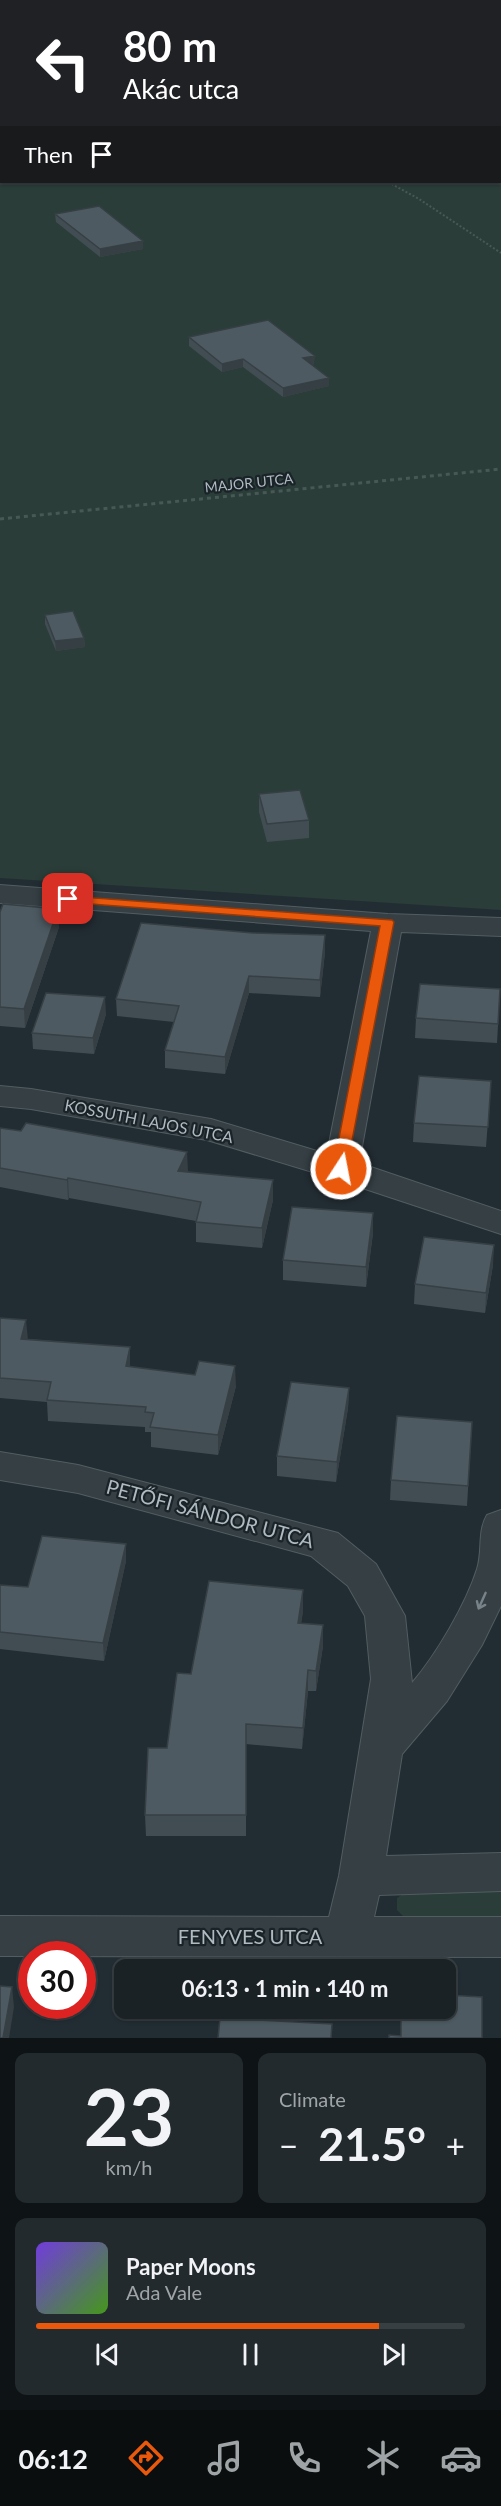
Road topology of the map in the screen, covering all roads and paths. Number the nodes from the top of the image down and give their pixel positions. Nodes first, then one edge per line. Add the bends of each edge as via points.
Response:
1 (390, 183) edge
2 (501, 253) edge
3 (501, 469) edge
4 (0, 519) edge
5 (0, 894) edge
6 (387, 922) junction
7 (501, 927) edge
8 (0, 1096) edge
9 (341, 1169) junction
10 (501, 1223) edge
11 (0, 1466) edge
12 (501, 1525) edge
13 (379, 1750) junction
14 (501, 1872) edge
15 (361, 1876) junction
16 (0, 1936) edge
17 (347, 1937) junction
18 (501, 1937) edge

1 - 2 path
3 - 4 path, MAJOR UTCA
5 - 6 street
6 - 7 street
6 - 9 street
8 - 9 street, KOSSUTH LAJOS UTCA via 211,1130
9 - 10 street, KOSSUTH LAJOS UTCA
11 - 13 street, PETŐFI SÁNDOR UTCA via 78,1479 324,1544 362,1575 385,1616 392,1679
12 -> 13 street via 498,1568 468,1634 432,1689
13 - 15 street, PETŐFI SÁNDOR UTCA
14 - 15 street
15 - 17 street, PETŐFI SÁNDOR UTCA
16 - 17 street, FENYVES UTCA
17 - 18 street, FENYVES UTCA

